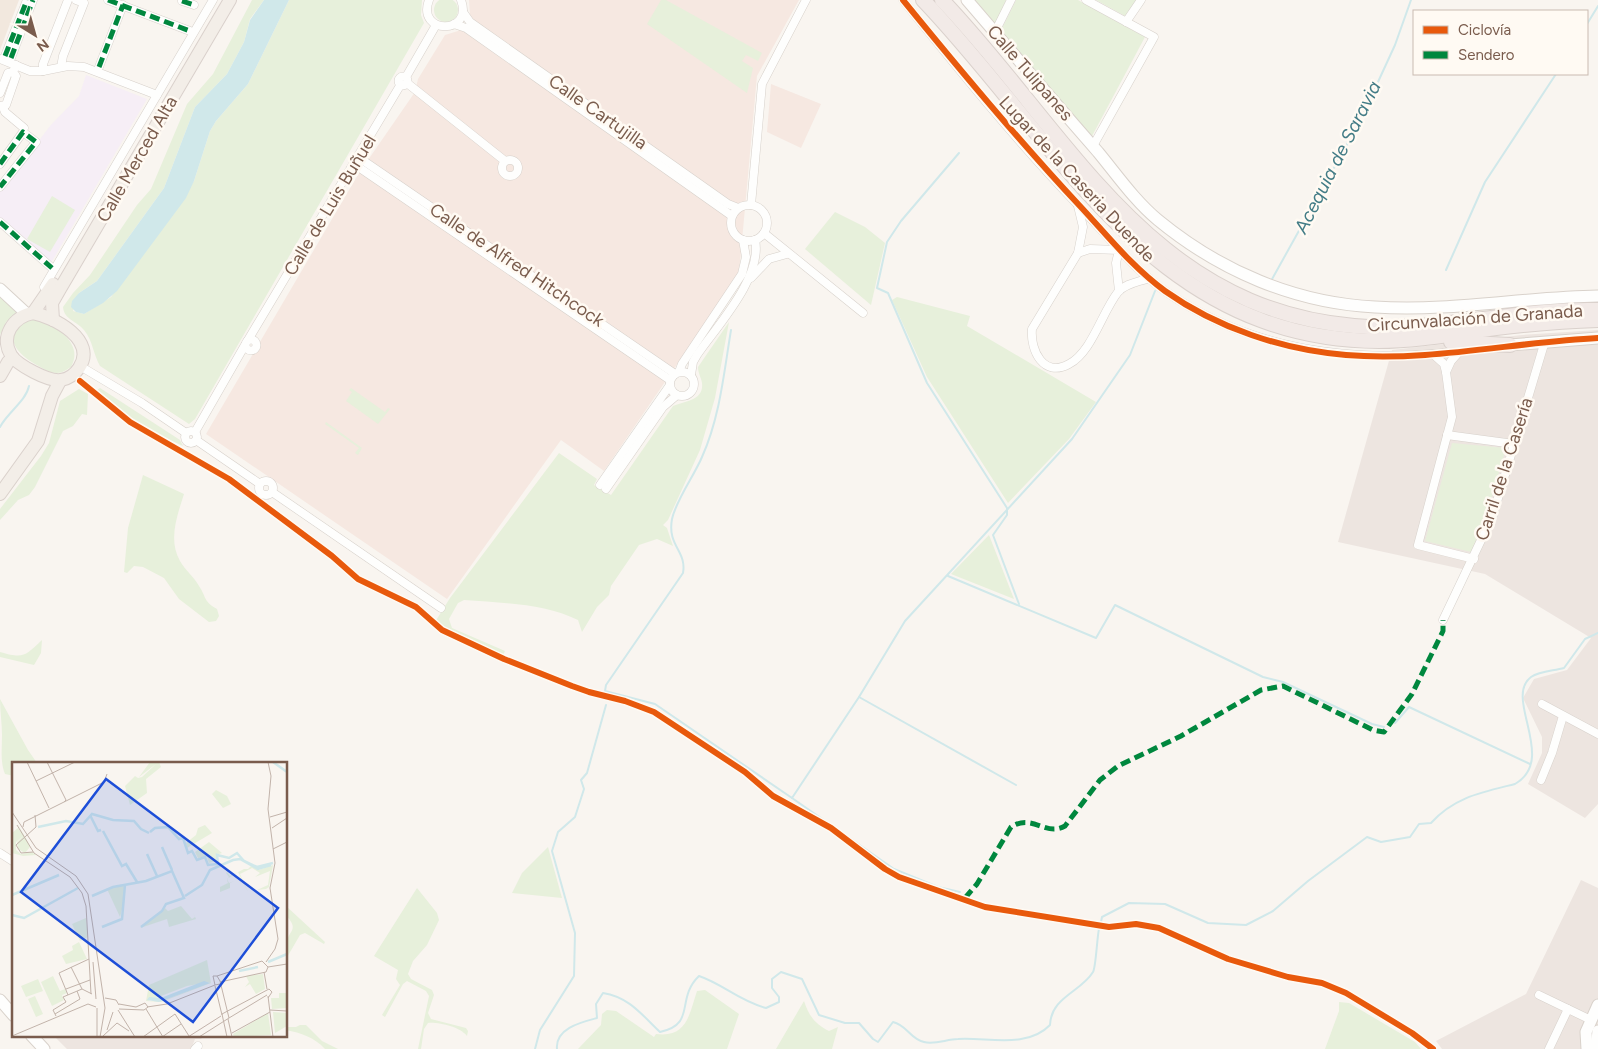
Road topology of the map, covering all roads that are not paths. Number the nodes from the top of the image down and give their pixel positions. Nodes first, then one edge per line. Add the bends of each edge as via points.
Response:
1 (27, 0) edge
2 (33, 0) edge
3 (68, 0) edge
4 (76, 0) edge
5 (108, 0) edge
6 (213, 0) edge
7 (221, 0) edge
8 (230, 0) edge
9 (429, 0) edge
10 (461, 0) edge
11 (806, 0) edge
12 (903, 0) edge
13 (923, 0) edge
14 (942, 0) edge
15 (967, 0) edge
16 (1011, 0) edge
17 (1086, 0) edge
18 (1141, 0) edge
19 (182, 1) edge
20 (122, 5) junction
21 (198, 7) dead end
22 (463, 12) junction
23 (1126, 22) junction
24 (454, 24) junction
25 (436, 25) junction
26 (190, 31) dead end
27 (995, 32) junction
28 (5, 58) edge
29 (61, 67) junction
30 (99, 67) dead end
31 (14, 69) junction
32 (43, 72) junction
33 (405, 81) junction
34 (0, 93) edge
35 (157, 95) junction
36 (1, 107) edge
37 (24, 128) dead end
38 (1092, 146) junction
39 (356, 160) junction
40 (505, 161) dead end
41 (0, 164) edge
42 (0, 187) edge
43 (1077, 204) junction
44 (751, 205) junction
45 (738, 208) junction
46 (732, 216) junction
47 (0, 222) edge
48 (764, 233) junction
49 (743, 240) junction
50 (755, 240) junction
51 (1119, 250) junction
52 (1078, 253) junction
53 (787, 254) junction
54 (52, 268) dead end
55 (1149, 278) junction
56 (748, 281) junction
57 (0, 290) edge
58 (1119, 291) junction
59 (1598, 296) edge
60 (1598, 304) edge
61 (1579, 310) junction
62 (1598, 310) edge
63 (32, 312) junction
64 (862, 313) dead end
65 (53, 320) junction
66 (1598, 320) edge
67 (1598, 338) edge
68 (1416, 339) junction
69 (1545, 341) junction
70 (1510, 344) junction
71 (7, 350) edge
72 (1459, 352) junction
73 (1437, 355) junction
74 (0, 366) edge
75 (80, 366) junction
76 (1446, 372) junction
77 (690, 375) junction
78 (0, 376) edge
79 (673, 378) junction
80 (60, 381) junction
81 (677, 395) junction
82 (193, 435) junction
83 (1447, 435) junction
84 (1514, 444) junction
85 (609, 479) junction
86 (603, 487) dead end
87 (0, 494) edge
88 (1474, 559) junction
89 (441, 608) dead end
90 (1443, 620) dead end
91 (1542, 704) dead end
92 (1562, 716) junction
93 (1598, 734) edge
94 (1541, 780) dead end
95 (0, 853) edge
96 (12, 861) edge
97 (1540, 995) dead end
98 (0, 1000) edge
99 (1598, 1005) edge
100 (1568, 1009) junction
101 (12, 1014) edge
102 (1591, 1020) junction
103 (1598, 1031) edge
104 (32, 1036) edge
105 (44, 1049) edge
106 (1548, 1049) edge
107 (1586, 1049) edge
108 (1596, 1049) edge

1 - 28 street
2 - 28 street
3 - 32 street via 43,64
4 - 29 street via 84,3
5 - 20 street
6 - 35 street, Calle Merced Alta
7 - 63 main road, Calle Merced Alta via 55,281
8 - 65 main road, Calle Merced Alta via 52,303
9 - 25 street via 427,12
10 - 22 street
11 - 44 street via 762,84
12 - 43 street, Lugar de la Caseria Duende via 971,85
13 - 68 highway, Circunvalación de Granada via 979,61 1093,200 1136,244 1172,274 1240,312 1289,329 1378,341
14 - 61 highway, Circunvalación de Granada via 1136,226 1187,267 1238,296 1294,316 1354,326 1430,325
15 - 27 street, Calle Tulipanes
16 - 27 street
17 - 23 street
18 - 23 street
19 - 21 street
20 - 26 street
20 - 30 street
22 - 24 street
22 - 45 street, Calle Cartujilla via 470,22
23 - 38 street via 1154,37
24 - 25 street
24 - 46 street, Calle Cartujilla via 472,32
25 - 33 street, Calle de Luis Buñuel
27 - 38 street, Calle Tulipanes
28 - 31 street
29 - 32 street
29 - 35 street via 84,67
31 - 32 street
31 - 34 street via 8,73
31 - 36 street via 16,76 6,105
33 - 39 street, Calle de Luis Buñuel
33 - 40 street
35 - 63 street, Calle Merced Alta
36 - 37 street
38 - 59 street, Calle Tulipanes via 1159,220 1226,265 1276,289 1350,305 1398,308 1466,307
39 - 79 street, Calle de Alfred Hitchcock
39 - 82 street, Calle de Luis Buñuel via 250,345
41 - 42 street via 23,132 36,142
43 - 51 street, Lugar de la Caseria Duende
43 - 52 street via 1083,227
44 - 45 street
44 - 48 street via 759,207 766,217
45 - 46 street
46 - 49 street via 732,228
47 - 54 street
48 - 50 street
48 - 53 street
49 - 50 street
49 - 79 street via 746,257 742,274
50 - 56 street
51 - 52 street via 1090,249
51 - 55 street, Lugar de la Caseria Duende
51 - 58 street via 1116,263
52 - 58 street via 1032,329 1030,342 1034,354 1055,368 1068,365 1082,354
53 - 56 street via 768,259
53 - 64 street
55 - 58 street via 1132,282
55 - 73 street, Lugar de la Caseria Duende via 1193,308 1268,340 1306,350 1345,355
56 - 77 street via 697,355
57 - 63 street
60 - 61 highway
61 - 62 highway, Circunvalación de Granada
63 - 65 main road
63 - 71 main road via 9,328
65 - 75 main road via 80,341 83,349
66 - 68 highway, Circunvalación de Granada
67 - 69 street
68 - 70 highway via 1431,343
69 - 70 street
69 - 84 street, Carril de la Casería
70 - 72 street, Lugar de la Caseria Duende
71 - 74 street
71 - 78 main road via 8,362
71 - 80 main road via 43,377
72 - 73 street, Lugar de la Caseria Duende
72 - 76 street
73 - 76 street
75 - 80 main road
75 - 82 street
76 - 83 street via 1452,417
77 - 79 street
77 - 81 street via 694,385 691,392 685,396
79 - 81 street
79 - 85 street
80 - 87 main road via 38,441
81 - 85 street via 663,406
82 - 89 street via 260,484 261,493 268,495 272,492
83 - 84 street
83 - 88 street via 1418,545
84 - 88 street, Carril de la Casería via 1493,515
85 - 86 street
88 - 90 street, Carril de la Casería
91 - 92 street
92 - 93 street
92 - 94 street
95 - 96 street
97 - 100 street
98 - 101 street
99 - 102 street
100 - 102 street
100 - 106 street
102 - 107 street via 1586,1032
103 - 108 street
104 - 105 street

